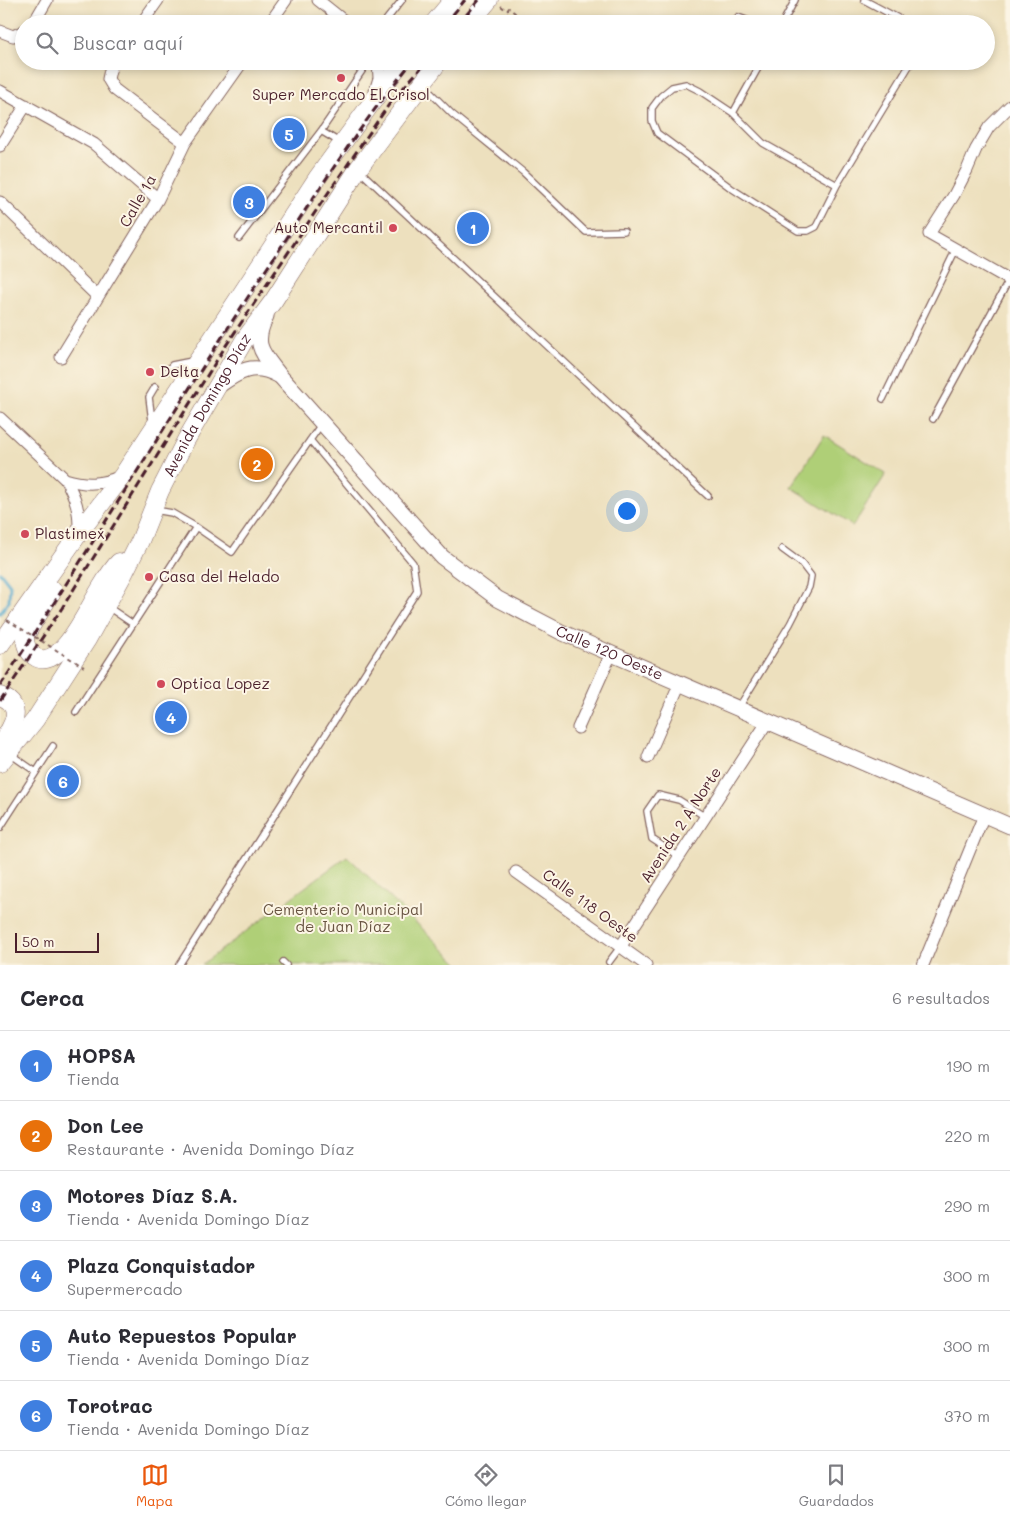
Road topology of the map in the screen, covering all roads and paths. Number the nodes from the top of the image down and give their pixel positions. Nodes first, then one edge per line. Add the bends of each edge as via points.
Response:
1 (47, 0) edge
2 (158, 0) edge
3 (286, 0) edge
4 (318, 0) edge
5 (402, 0) edge
6 (453, 0) edge
7 (795, 0) edge
8 (864, 0) edge
9 (494, 3) edge
10 (38, 15) edge
11 (147, 15) edge
12 (275, 15) edge
13 (337, 15) edge
14 (390, 15) edge
15 (440, 15) edge
16 (480, 15) edge
17 (516, 15) edge
18 (787, 15) edge
19 (892, 15) edge
20 (0, 31) edge
21 (15, 34) edge
22 (111, 70) edge
23 (236, 70) edge
24 (363, 70) edge
25 (379, 70) edge
26 (395, 70) edge
27 (432, 70) edge
28 (757, 70) edge
29 (907, 70) edge
30 (422, 84) junction
31 (0, 90) edge
32 (371, 102) junction
33 (26, 105) junction
34 (1010, 106) edge
35 (732, 114) junction
36 (322, 131) junction
37 (185, 143) junction
38 (341, 144) junction
39 (0, 146) edge
40 (358, 169) junction
41 (837, 185) junction
42 (158, 199) junction
43 (0, 202) edge
44 (624, 231) dead end
45 (239, 238) dead end
46 (956, 249) junction
47 (1010, 280) edge
48 (98, 297) junction
49 (274, 300) junction
50 (61, 357) dead end
51 (199, 360) junction
52 (167, 371) dead end
53 (280, 376) junction
54 (155, 387) dead end
55 (215, 388) junction
56 (883, 399) dead end
57 (0, 418) edge
58 (933, 419) dead end
59 (322, 422) junction
60 (154, 429) junction
61 (310, 440) junction
62 (123, 475) junction
63 (65, 479) junction
64 (708, 496) dead end
65 (153, 510) junction
66 (196, 527) junction
67 (79, 533) junction
68 (140, 541) junction
69 (782, 549) dead end
70 (106, 606) junction
71 (7, 620) dead end
72 (133, 624) junction
73 (0, 645) edge
74 (611, 654) junction
75 (84, 667) dead end
76 (680, 683) junction
77 (0, 696) edge
78 (738, 708) junction
79 (76, 712) dead end
80 (768, 721) junction
81 (578, 728) dead end
82 (54, 746) dead end
83 (3, 754) edge
84 (648, 758) dead end
85 (36, 772) junction
86 (984, 815) junction
87 (704, 816) junction
88 (1010, 826) edge
89 (0, 828) edge
90 (678, 856) junction
91 (516, 872) dead end
92 (621, 946) junction
93 (609, 962) dead end
94 (179, 965) edge
95 (646, 965) edge
96 (923, 965) edge

1 - 10 street
2 - 11 street
3 - 12 street
4 - 13 street
5 - 14 lane
6 - 15 main road
7 - 18 lane
8 - 19 lane
9 - 16 main road
9 - 17 path via 507,11 510,8
20 - 21 street
22 - 37 street via 108,80 114,89
23 - 37 street, Calle 1a
24 - 36 lane
25 - 32 street
26 - 32 main road, Avenida Domingo Díaz
27 - 30 main road, Avenida Domingo Díaz
28 - 35 lane
29 - 41 lane
30 - 40 main road, Avenida Domingo Díaz
30 - 44 lane via 586,232
31 - 33 street
32 - 38 main road, Avenida Domingo Díaz
33 - 39 street
33 - 42 street via 94,144
34 - 46 street via 989,127 954,195 929,234
35 - 41 lane via 763,143
35 - 41 lane via 686,84 672,87 660,96 652,108 652,121 657,133 731,188 798,231 816,227
36 - 38 lane
36 - 45 lane
37 - 42 street, Calle 1a
38 - 51 main road, Avenida Domingo Díaz
40 - 49 main road, Avenida Domingo Díaz
40 - 64 lane
42 - 48 street, Calle 1a
43 - 48 street
46 - 47 street
46 - 56 lane
47 - 58 lane
48 - 50 street, Calle 1a
49 - 53 street, Calle 120 Oeste via 259,332 259,341 262,352
49 - 55 main road, Avenida Domingo Díaz
51 - 52 lane via 172,365
51 - 60 main road, Avenida Domingo Díaz
53 - 55 street, Calle 120 Oeste via 257,368 232,376
53 - 59 street, Calle 120 Oeste
54 - 60 lane via 149,401
55 - 65 main road, Avenida Domingo Díaz
57 - 63 street
59 - 61 lane
59 - 74 street, Calle 120 Oeste via 442,557 498,599
60 - 62 main road, Avenida Domingo Díaz
61 - 66 lane via 232,552
61 - 94 lane via 413,563 417,591
62 - 63 street via 94,484
62 - 67 main road, Avenida Domingo Díaz
63 - 67 street via 77,505
65 - 66 lane via 172,513
65 - 68 main road, Avenida Domingo Díaz
66 - 72 lane
67 - 68 main road via 60,580 25,636 25,645 38,659 56,656 66,646 116,566
67 - 73 main road, Avenida Domingo Díaz
68 - 70 main road, Avenida Domingo Díaz
69 - 78 lane via 811,576 809,587
70 - 72 lane
70 - 83 main road, Avenida Domingo Díaz via 35,720
71 - 75 path, bridge
72 - 79 lane
74 - 76 street, Calle 120 Oeste
74 - 81 street
76 - 78 street, Calle 120 Oeste
76 - 84 street
77 - 83 main road via 8,698 15,715
78 - 80 street, Calle 120 Oeste
80 - 86 street, Calle 120 Oeste
80 - 87 street, Avenida 2 A Norte
82 - 85 lane
83 - 85 lane
85 - 89 lane
86 - 88 street, Calle 120 Oeste
86 - 96 street
87 - 90 street, Avenida 2 A Norte
87 - 90 lane via 679,800 658,795 647,811 652,839
90 - 92 street, Avenida 2 A Norte
91 - 92 street, Calle 118 Oeste
92 - 93 lane
92 - 95 street, Calle 118 Oeste

